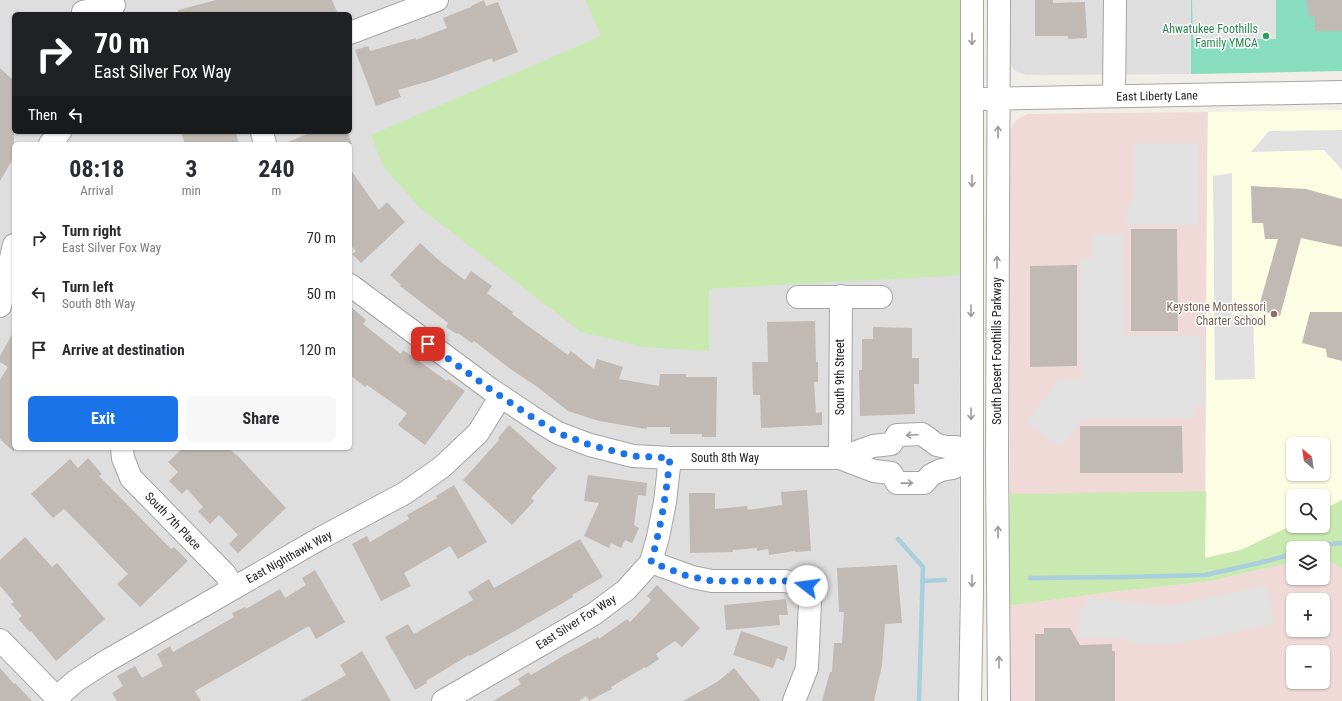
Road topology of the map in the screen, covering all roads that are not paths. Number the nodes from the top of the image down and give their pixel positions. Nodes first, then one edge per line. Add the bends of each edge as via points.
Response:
1 (437, 0) edge
2 (972, 0) edge
3 (999, 0) edge
4 (1115, 0) edge
5 (115, 6) edge
6 (82, 9) edge
7 (352, 32) edge
8 (1342, 92) edge
9 (1114, 96) junction
10 (998, 99) junction
11 (972, 100) junction
12 (58, 134) edge
13 (52, 142) edge
14 (12, 254) edge
15 (352, 286) edge
16 (798, 296) dead end
17 (841, 296) junction
18 (881, 297) dead end
19 (0, 306) edge
20 (501, 396) junction
21 (931, 441) junction
22 (891, 444) junction
23 (122, 450) edge
24 (670, 458) junction
25 (840, 458) junction
26 (971, 458) junction
27 (891, 472) junction
28 (931, 475) junction
29 (651, 562) junction
30 (234, 588) junction
31 (0, 640) edge
32 (59, 699) edge
33 (443, 701) edge
34 (794, 701) edge
35 (970, 701) edge
36 (999, 701) edge

1 - 7 street
2 -> 11 street
3 - 10 street, South Desert Foothills Parkway
4 - 9 street
5 - 6 street
8 - 9 street, East Liberty Lane
9 - 10 street, East Liberty Lane
10 - 11 street, East Liberty Lane
36 -> 10 street, South Desert Foothills Parkway
11 -> 26 street
12 - 13 street
14 - 19 street
15 - 20 street, South 8th Way
16 - 17 street
17 - 18 street
17 - 25 street, South 9th Street
20 - 24 street, South 8th Way via 558,433 590,445 633,456
20 - 30 street, East Nighthawk Way via 478,432 436,471 405,493
21 -> 22 street, South 8th Way via 922,434 897,435
21 - 26 street, South 8th Way via 937,445 956,447
21 - 28 street
22 - 25 street, South 8th Way via 873,446
22 - 27 street
23 - 30 street, South 7th Place via 122,458 131,478 225,574
24 - 25 street, South 8th Way
24 - 29 street, East Silver Fox Way via 665,502
25 - 27 street, South 8th Way via 874,471
26 - 28 street via 953,468
26 -> 35 street
27 -> 28 street via 898,483 924,483
29 - 33 street, East Silver Fox Way via 626,590 594,614
29 - 34 street via 686,576 712,581 785,581 807,586 810,602 807,668
30 - 32 street, East Nighthawk Way via 104,662 77,680
31 - 32 street

